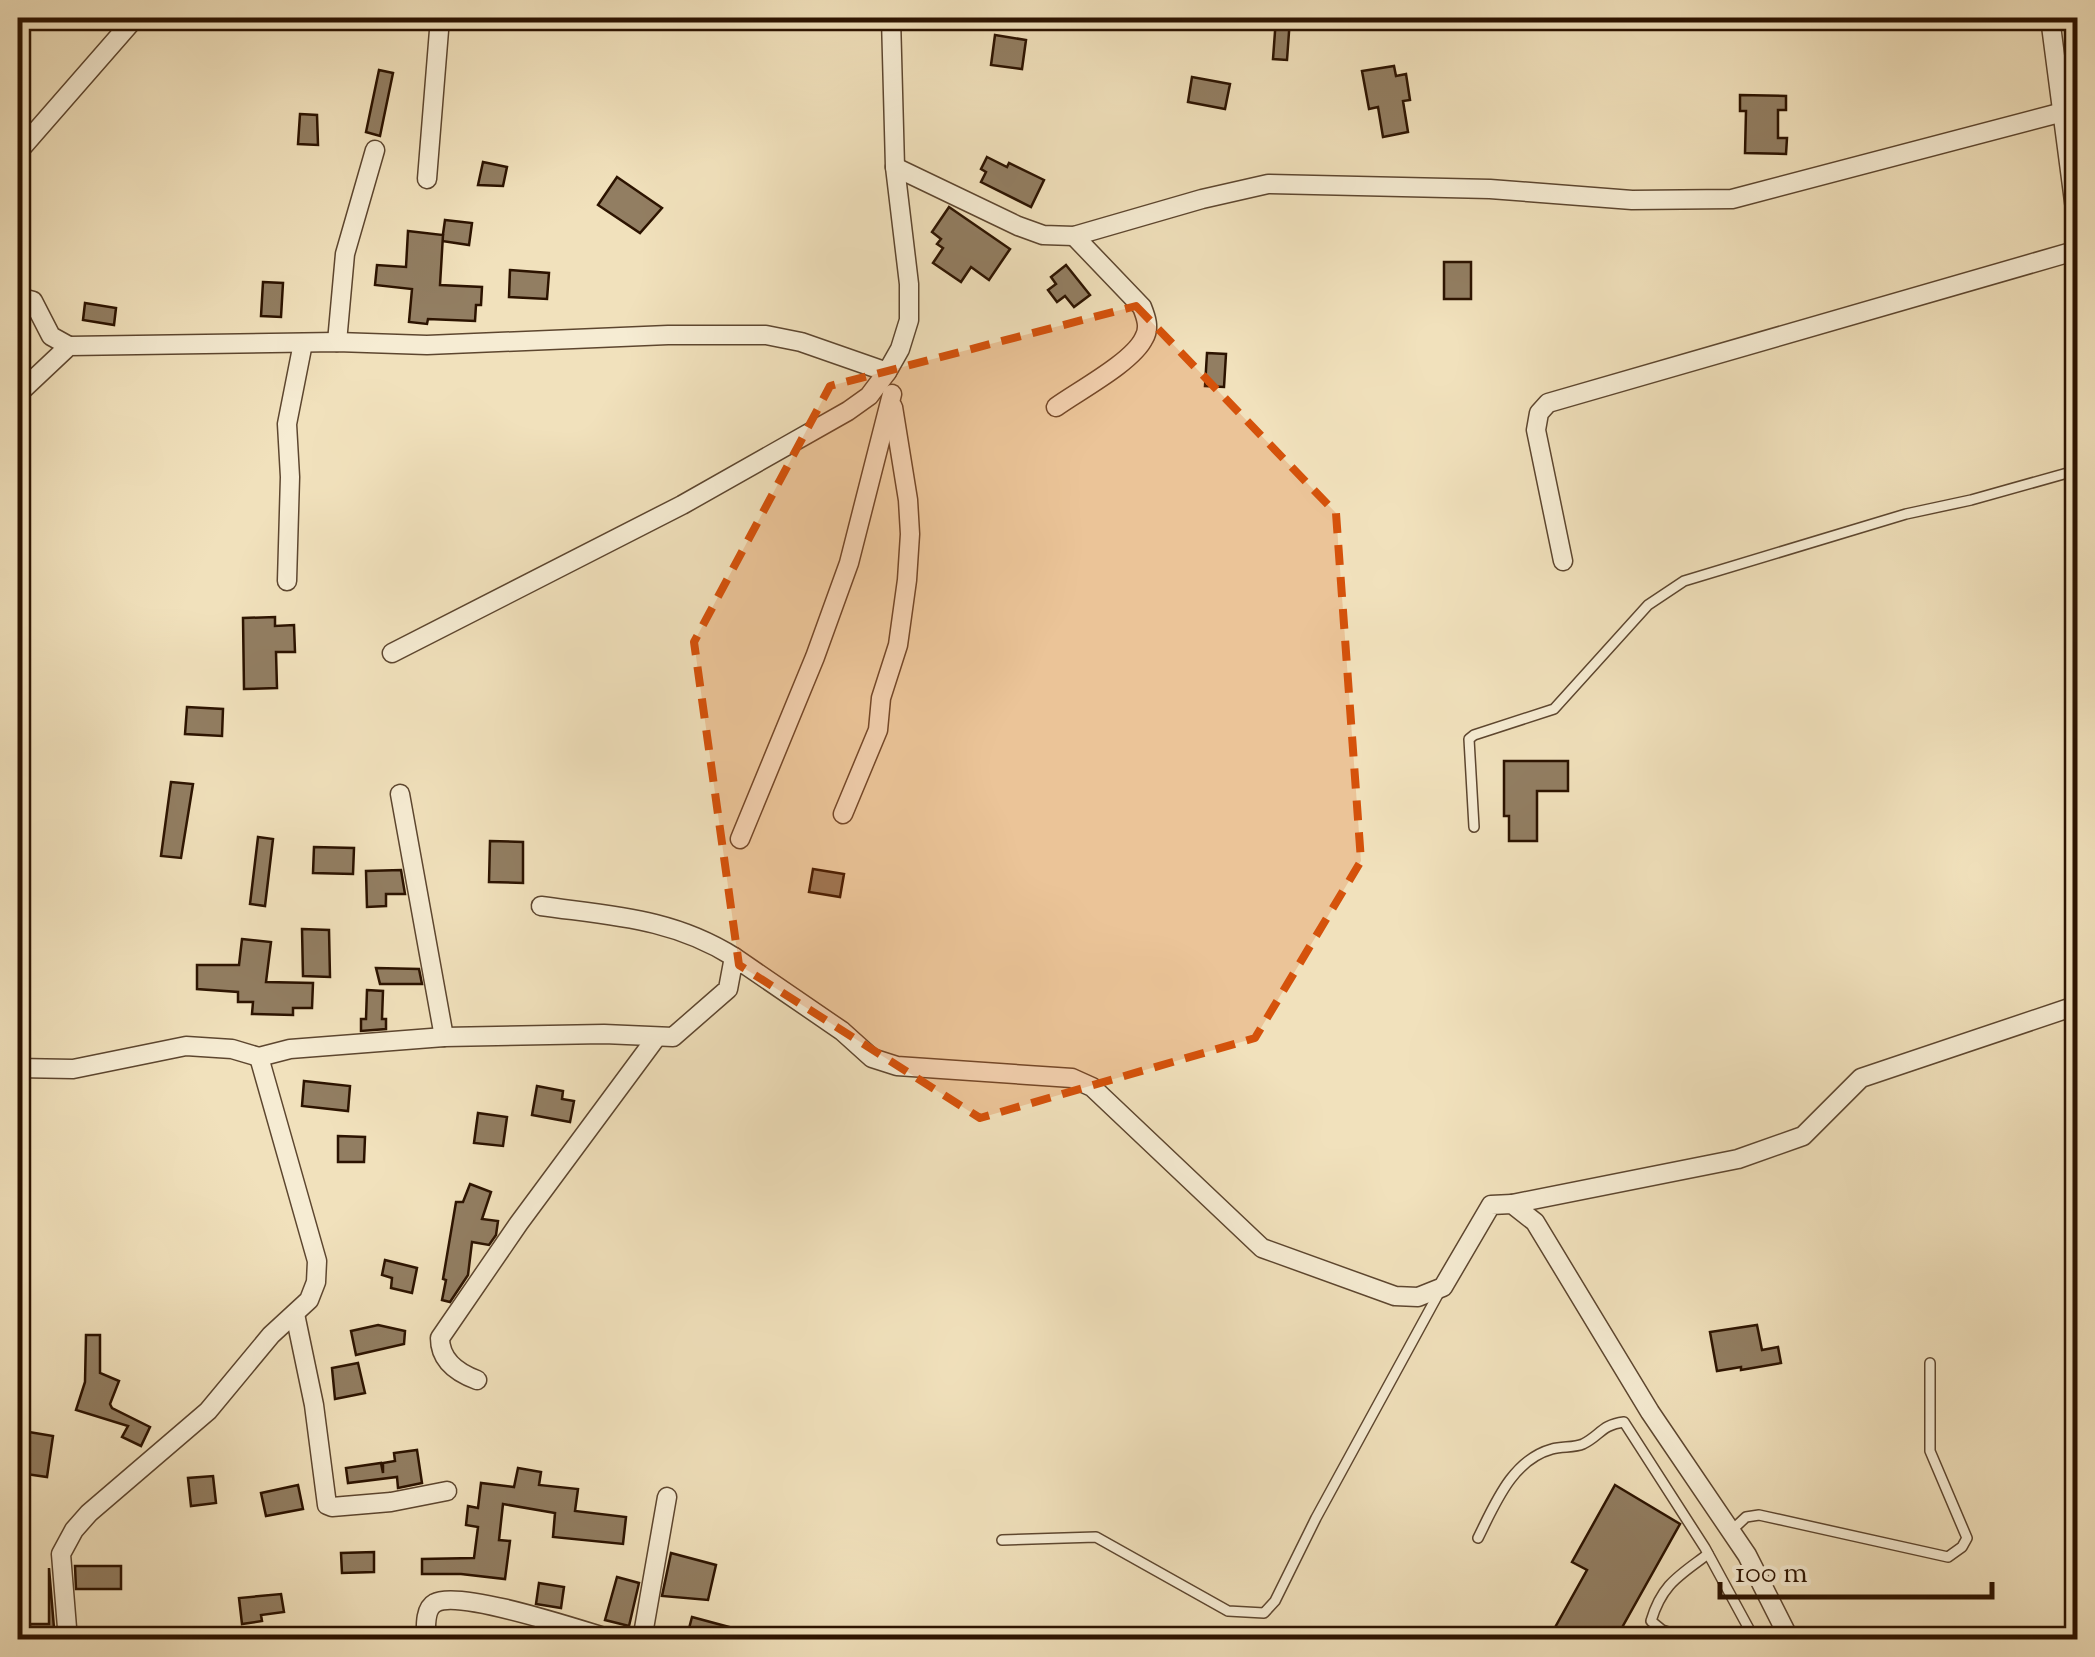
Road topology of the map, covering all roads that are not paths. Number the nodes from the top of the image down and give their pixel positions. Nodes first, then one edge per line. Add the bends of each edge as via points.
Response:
1 (135, 18) edge
2 (440, 18) edge
3 (891, 18) edge
4 (2050, 18) edge
5 (2063, 112) junction
6 (375, 150) dead end
7 (18, 152) edge
8 (895, 167) junction
9 (427, 179) dead end
10 (2078, 232) edge
11 (1074, 236) junction
12 (2078, 250) edge
13 (18, 297) edge
14 (337, 342) junction
15 (304, 343) junction
16 (70, 346) junction
17 (887, 372) junction
18 (18, 394) edge
19 (892, 394) junction
20 (1056, 407) dead end
21 (2078, 470) edge
22 (1563, 561) dead end
23 (287, 581) dead end
24 (392, 653) dead end
25 (400, 794) dead end
26 (843, 814) dead end
27 (1474, 826) dead end
28 (740, 839) dead end
29 (541, 906) dead end
30 (734, 956) junction
31 (2078, 1005) edge
32 (444, 1037) junction
33 (656, 1038) junction
34 (259, 1057) junction
35 (18, 1068) edge
36 (1512, 1204) junction
37 (1442, 1287) junction
38 (295, 1314) junction
39 (1930, 1363) dead end
40 (477, 1380) dead end
41 (447, 1491) dead end
42 (668, 1497) dead end
43 (1731, 1531) junction
44 (1478, 1538) dead end
45 (1002, 1540) dead end
46 (1708, 1554) junction
47 (68, 1640) edge
48 (426, 1640) edge
49 (614, 1640) edge
50 (642, 1640) edge
51 (1692, 1640) edge
52 (1755, 1640) edge
53 (1790, 1640) edge

1 - 7 street
2 - 9 street
3 - 8 street
4 - 5 street
5 - 10 street
5 - 11 street via 1732,199 1268,184
6 - 14 street via 345,254
8 - 11 street via 1018,226
8 - 17 street via 909,320
11 - 20 street via 1147,321 1145,338 1131,354
12 - 22 street via 1548,403 1536,430
13 - 16 street via 33,301 51,336
14 - 15 street
14 - 17 street via 766,335
15 - 16 street
15 - 23 street via 287,424
16 - 18 street
17 - 19 street
17 - 24 street via 848,410 682,506
19 - 26 street via 909,517 907,580 878,730
19 - 28 street via 849,563
21 - 27 lane via 1684,582 1648,606 1554,709 1468,740
25 - 32 street
29 - 30 street via 646,920 702,936
30 - 33 street via 728,988 712,1006 673,1037
30 - 37 street via 872,1058 897,1066 1072,1078 1092,1088 1262,1248 1394,1296 1418,1297
31 - 36 street via 1861,1078 1803,1136 1738,1158
32 - 33 street
32 - 34 street
33 - 40 street via 440,1338 442,1354 459,1374
34 - 35 street via 186,1046 74,1069
34 - 38 street via 317,1261 316,1282
36 - 37 street via 1491,1205
36 - 43 street via 1535,1222
37 - 45 lane via 1264,1613 1228,1610 1096,1537
38 - 41 street via 327,1505
38 - 47 street via 208,1410 74,1530 61,1554
39 - 43 lane via 1930,1450 1967,1538 1962,1548 1948,1556 1759,1514
42 - 50 street
43 - 53 street
44 - 46 lane via 1527,1459 1582,1445 1607,1424 1624,1422
46 - 51 lane via 1658,1598 1652,1621
46 - 52 lane
48 - 49 street via 432,1604 474,1600

